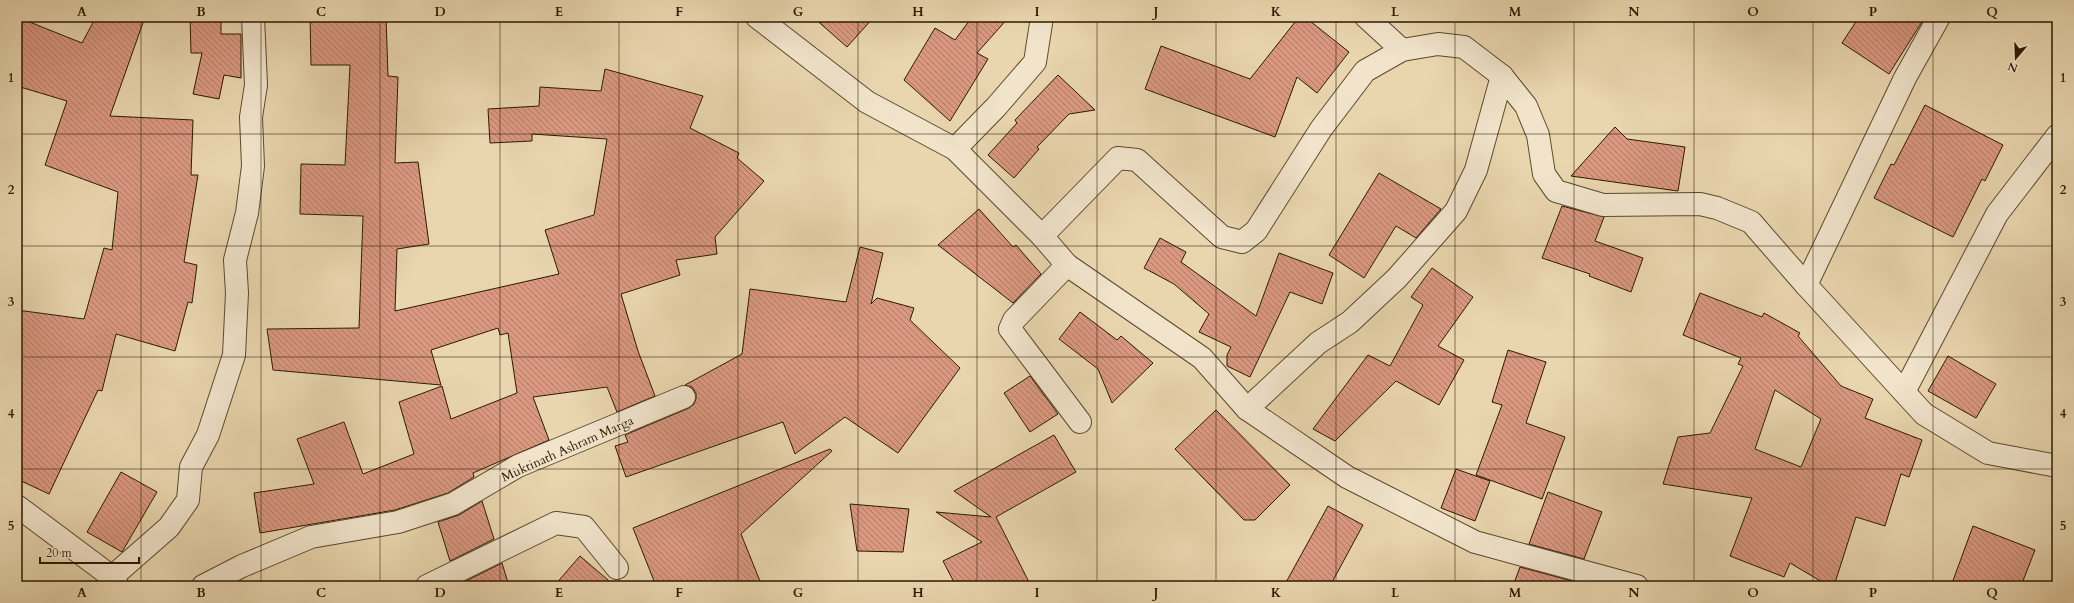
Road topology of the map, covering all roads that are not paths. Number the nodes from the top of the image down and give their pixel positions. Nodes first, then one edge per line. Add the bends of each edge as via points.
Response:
1 (253, 17) edge
2 (757, 17) edge
3 (1042, 17) edge
4 (1366, 17) edge
5 (1939, 17) edge
6 (1402, 50) junction
7 (1502, 76) junction
8 (2057, 136) edge
9 (955, 149) junction
10 (1042, 236) junction
11 (1067, 265) junction
12 (1806, 286) junction
13 (1904, 392) junction
14 (684, 397) dead end
15 (1247, 409) junction
16 (1080, 422) dead end
17 (2057, 466) edge
18 (17, 506) edge
19 (617, 568) dead end
20 (115, 581) edge
21 (203, 586) edge
22 (427, 586) edge
23 (1637, 586) edge

1 - 20 street via 256,86 251,117 253,166 247,213 235,260 237,293 234,355 208,435 191,467 188,500 169,527
2 - 9 street via 867,102
3 - 9 street via 1035,62
4 - 6 street
5 - 12 street via 1904,78
6 - 7 street via 1438,44 1464,47
6 - 10 street via 1366,71 1321,129 1256,231 1242,242 1222,237 1137,160 1118,158
7 - 12 street via 1526,106 1538,135 1544,174 1556,191 1603,204 1684,203 1718,208 1751,222
7 - 15 street via 1476,170 1456,211 1397,278 1350,322 1318,343
8 - 13 street via 1996,214
9 - 10 street
10 - 11 street
11 - 15 street via 1202,358
11 - 16 street via 1014,320 1010,329
12 - 13 street
13 - 17 street via 1924,414 1988,453
14 - 21 street, Muktinath Ashram Marga via 518,466 453,504 398,522 311,537 242,566
15 - 23 street via 1347,477 1475,542
18 - 20 street
19 - 22 street via 584,527 556,523

